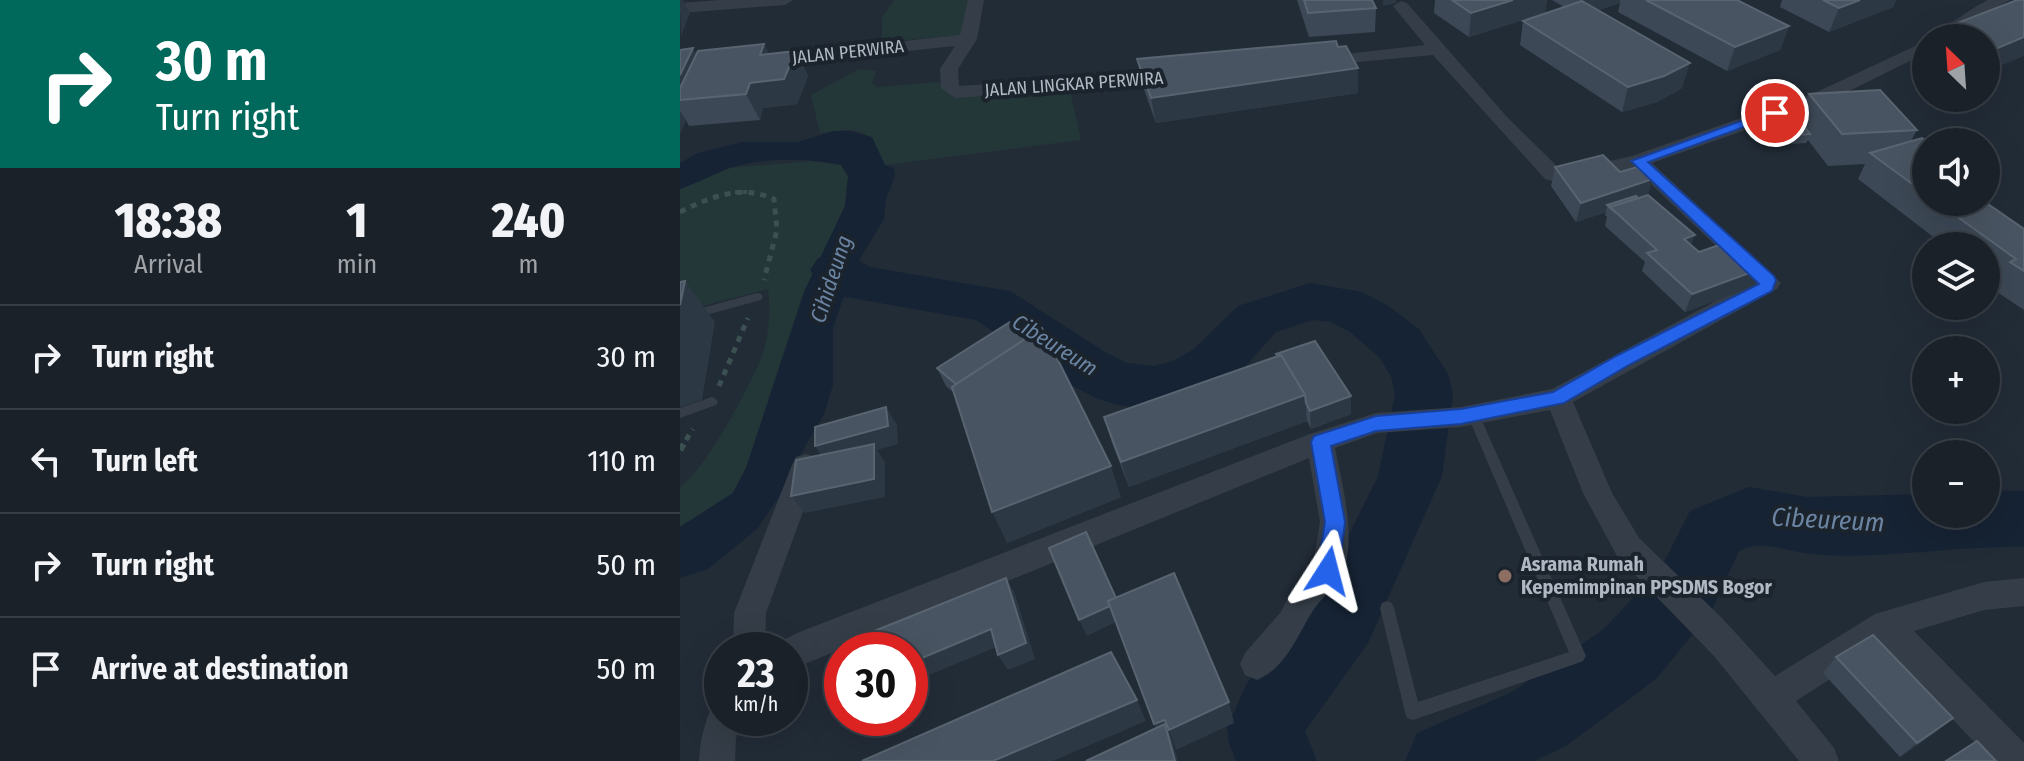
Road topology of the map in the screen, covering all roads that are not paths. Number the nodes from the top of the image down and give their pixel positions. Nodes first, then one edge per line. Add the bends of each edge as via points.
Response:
1 (785, 0) edge
2 (976, 0) edge
3 (2002, 0) edge
4 (1401, 6) dead end
5 (680, 8) edge
6 (1965, 24) edge
7 (968, 39) junction
8 (1436, 49) junction
9 (1912, 54) edge
10 (741, 64) edge
11 (1302, 64) edge
12 (1186, 76) edge
13 (1638, 161) junction
14 (757, 297) road end
15 (680, 318) edge
16 (1558, 398) junction
17 (712, 402) road end
18 (680, 413) edge
19 (1467, 415) junction
20 (1320, 442) junction
21 (806, 465) edge
22 (2024, 592) edge
23 (1387, 608) dead end
24 (1886, 625) junction
25 (749, 632) edge
26 (808, 645) edge
27 (1257, 664) dead end
28 (1772, 697) junction
29 (719, 736) edge
30 (717, 761) edge
31 (1821, 761) edge
32 (2017, 761) edge

1 - 5 street
2 - 7 street, JALAN LINGKAR PERWIRA
3 - 6 street via 1973,13
4 - 8 street
7 - 10 street, JALAN PERWIRA
7 - 12 street, JALAN LINGKAR PERWIRA via 949,69 955,92
8 - 11 street
8 - 13 street via 1552,175 1563,178
9 - 13 street via 1833,99
13 - 16 street via 1769,283
14 - 15 lane
16 - 19 street
16 - 28 street via 1600,500 1627,546
17 - 18 lane
19 - 20 street via 1376,423
19 - 23 lane via 1578,656 1413,712
20 - 26 street
20 - 27 street via 1335,522 1328,571
21 - 25 street via 750,613
22 - 24 street via 1984,596
24 - 28 street
24 - 32 street
28 - 31 street
29 - 30 street

